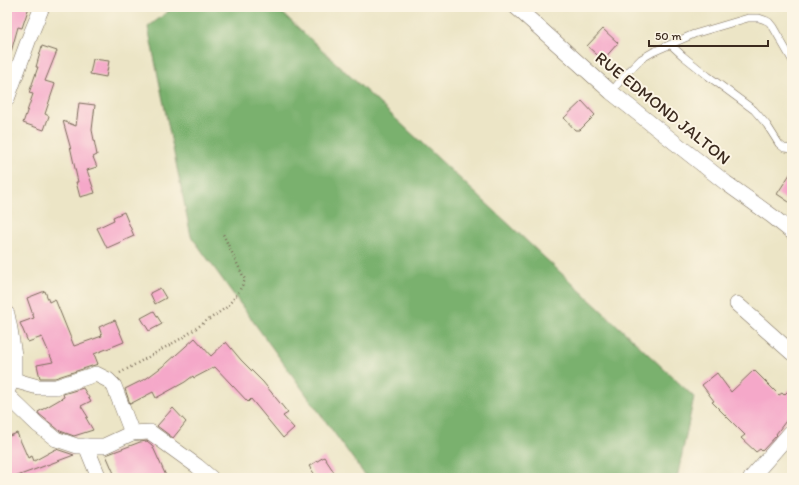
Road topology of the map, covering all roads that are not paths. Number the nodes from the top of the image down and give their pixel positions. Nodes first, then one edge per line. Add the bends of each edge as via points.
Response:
1 (42, 7) edge
2 (516, 7) edge
3 (671, 45) junction
4 (792, 60) edge
5 (611, 92) junction
6 (7, 99) edge
7 (792, 149) edge
8 (792, 232) edge
9 (737, 304) dead end
10 (7, 314) edge
11 (792, 353) edge
12 (10, 385) edge
13 (7, 395) edge
14 (792, 431) edge
15 (132, 433) junction
16 (86, 446) junction
17 (99, 478) edge
18 (211, 478) edge
19 (751, 478) edge

1 - 6 street
2 - 5 street, RUE EDMOND JALTON
3 - 4 lane via 694,34 748,18 759,18 769,22 773,27
3 - 5 lane via 641,59
3 - 7 lane via 754,110 779,144
5 - 8 street, RUE EDMOND JALTON
9 - 11 street
10 - 12 street via 14,355 14,376
12 - 15 street via 56,388 96,374 114,386
13 - 16 street via 56,439 77,446
14 - 19 street
15 - 16 street via 104,446
15 - 18 street via 150,432
16 - 17 street

